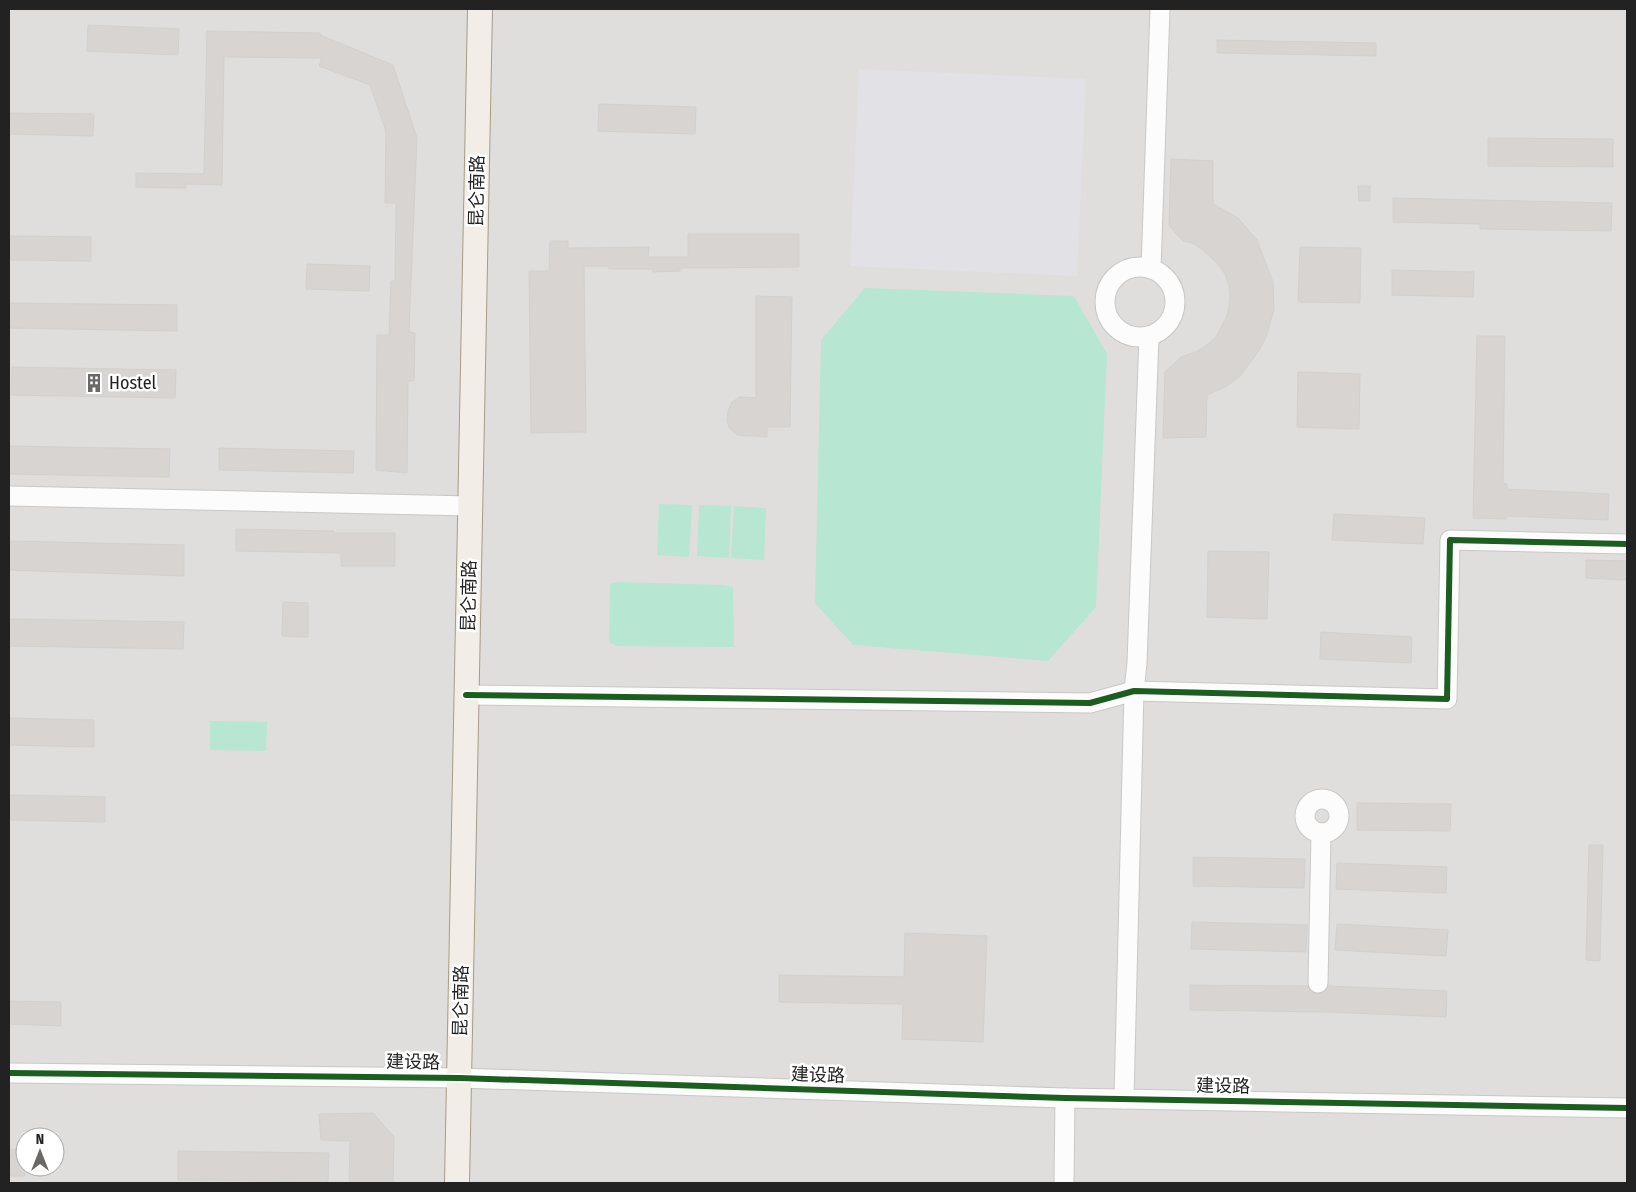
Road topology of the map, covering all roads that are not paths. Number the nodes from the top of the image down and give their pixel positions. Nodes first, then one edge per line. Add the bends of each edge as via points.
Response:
1 (480, 9) edge
2 (1160, 9) edge
3 (1151, 270) junction
4 (1149, 336) junction
5 (9, 496) edge
6 (471, 506) junction
7 (1627, 544) edge
8 (1134, 691) junction
9 (466, 695) junction
10 (1321, 833) dead end
11 (1318, 983) dead end
12 (9, 1072) edge
13 (460, 1078) junction
14 (1065, 1098) junction
15 (1124, 1099) junction
16 (1627, 1108) edge
17 (457, 1183) edge
18 (1064, 1183) edge

1 - 6 main road, 昆仑南路
2 - 3 street
3 - 4 street via 1166,278 1174,290 1176,303 1173,317 1165,328
3 - 4 street via 1141,267 1116,277 1108,288 1105,302 1107,315 1115,327 1126,335
4 - 8 street
5 - 6 street
6 - 9 main road, 昆仑南路
7 - 8 street via 1450,540 1447,698
8 - 9 street via 1090,703
8 - 15 street
9 - 13 main road, 昆仑南路
10 - 11 street
12 - 13 street, 建设路
13 - 14 street, 建设路
13 - 17 main road, 昆仑南路
14 - 15 street, 建设路
14 - 18 street
15 - 16 street, 建设路

